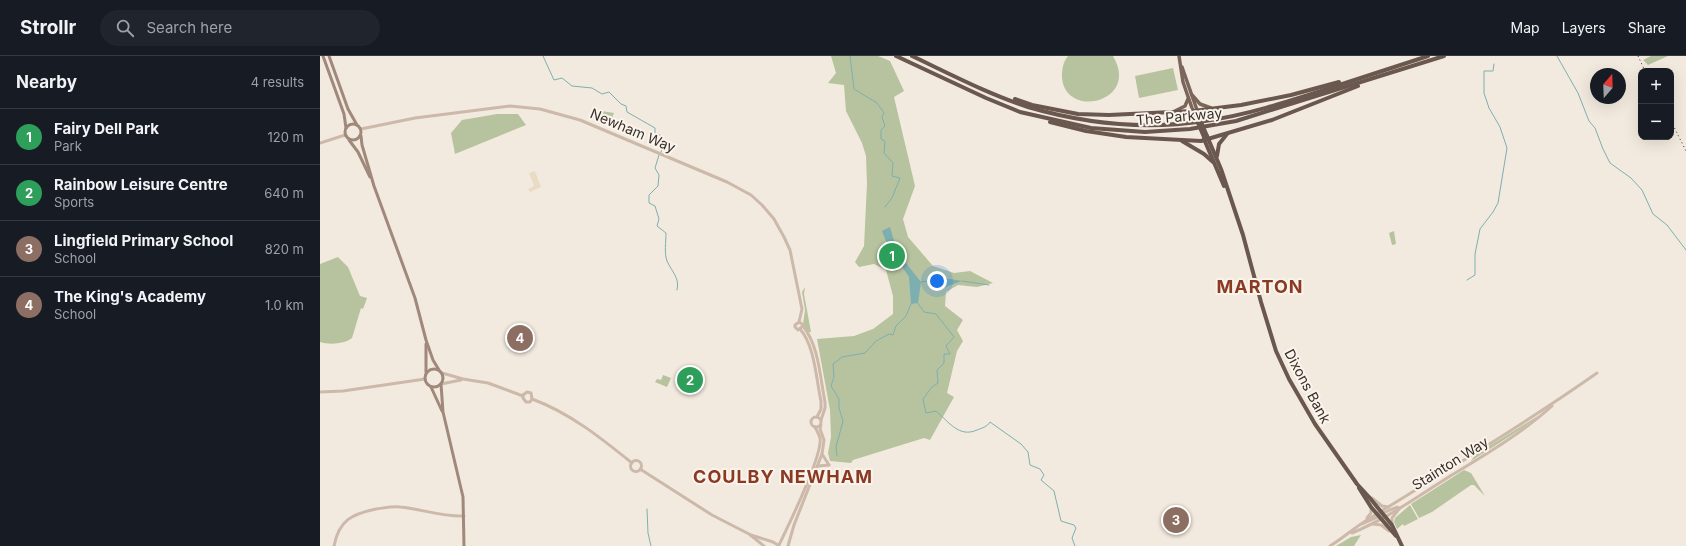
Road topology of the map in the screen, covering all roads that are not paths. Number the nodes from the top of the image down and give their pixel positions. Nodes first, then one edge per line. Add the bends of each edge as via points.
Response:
1 (323, 56) edge
2 (329, 56) edge
3 (896, 56) edge
4 (912, 56) edge
5 (1179, 56) edge
6 (1428, 56) edge
7 (1444, 56) edge
8 (1180, 63) junction
9 (1363, 77) junction
10 (1369, 80) junction
11 (992, 92) junction
12 (1190, 92) junction
13 (1188, 99) junction
14 (1211, 108) junction
15 (1195, 110) junction
16 (1174, 111) junction
17 (1025, 113) junction
18 (357, 125) junction
19 (346, 128) junction
20 (361, 129) junction
21 (1228, 134) junction
22 (345, 135) junction
23 (361, 136) junction
24 (1206, 138) junction
25 (349, 140) junction
26 (1180, 140) junction
27 (320, 143) edge
28 (1217, 158) junction
29 (1214, 163) junction
30 (1219, 169) junction
31 (374, 186) junction
32 (799, 322) junction
33 (803, 326) junction
34 (800, 329) junction
35 (426, 340) junction
36 (439, 370) junction
37 (426, 373) junction
38 (442, 373) junction
39 (1597, 373) dead end
40 (425, 379) junction
41 (463, 379) junction
42 (441, 384) junction
43 (430, 386) junction
44 (320, 392) edge
45 (523, 396) junction
46 (532, 399) junction
47 (1557, 401) junction
48 (443, 412) junction
49 (817, 417) junction
50 (821, 420) junction
51 (821, 425) junction
52 (815, 427) junction
53 (822, 454) junction
54 (632, 463) junction
55 (818, 466) junction
56 (640, 469) junction
57 (1357, 484) junction
58 (1370, 497) junction
59 (1371, 507) junction
60 (1389, 507) junction
61 (1399, 508) junction
62 (1381, 515) junction
63 (464, 516) junction
64 (1364, 521) junction
65 (1361, 524) junction
66 (1372, 524) junction
67 (1392, 525) junction
68 (749, 534) junction
69 (1348, 534) junction
70 (1400, 542) junction
71 (778, 545) edge
72 (334, 546) edge
73 (464, 546) edge
74 (764, 546) edge
75 (784, 546) edge
76 (788, 546) edge
77 (1330, 546) edge
78 (1402, 546) edge

1 - 19 main road via 344,114
2 - 18 main road via 348,109
3 - 17 highway, The Parkway via 986,98
4 - 11 highway, The Parkway
5 - 8 main road
6 - 9 highway, The Parkway
7 - 10 highway, The Parkway
8 - 12 main road
8 - 13 main road
9 - 11 highway, The Parkway via 1242,114 1168,124 1134,125 1082,120 1027,106
9 - 14 highway via 1291,95
10 - 17 highway, The Parkway via 1260,115 1190,129 1145,132 1106,129
10 - 21 highway via 1272,120
11 - 16 highway via 1032,105 1078,114
12 - 14 main road via 1200,104
12 - 15 main road
13 - 15 main road
13 - 16 main road via 1185,106
14 - 15 highway
15 - 16 highway
15 - 24 highway, bridge
17 - 26 highway via 1049,122 1100,133
18 - 19 main road via 350,124
18 - 20 main road
19 - 22 main road
20 - 23 main road
20 - 32 street, Newham Way via 428,116 502,107 525,107 580,120 656,151 739,188 755,198 774,219 790,250 802,309
21 - 24 highway
21 - 28 highway via 1219,144
22 - 25 main road
22 - 27 street
23 - 25 main road via 357,140
23 - 31 main road
24 - 26 highway
24 - 28 highway
24 - 29 highway
25 - 31 main road via 358,152
26 - 29 highway
28 - 30 highway
29 - 30 highway
30 - 57 highway, Dixons Bank via 1243,235 1276,351 1307,411
31 - 35 main road via 415,298
32 - 33 street
32 - 34 street, Newham Way via 795,326
33 - 34 street
33 - 50 street via 814,345 825,402
34 - 49 street, Newham Way via 810,347 821,401 821,410
35 - 36 main road
35 - 37 main road
36 - 37 main road via 432,369
36 - 38 main road
37 - 40 main road
38 - 41 street
38 - 42 main road
39 - 47 street, Stainton Way
40 - 43 main road
40 - 44 street
41 - 42 street
41 - 45 street via 488,384
42 - 43 main road
42 - 48 main road
43 - 48 main road
45 - 46 street via 526,402
45 - 46 street via 529,392
46 - 54 street via 583,425
47 - 60 street, Stainton Way
47 - 61 street, Stainton Way via 1538,419
48 - 63 main road via 459,477
49 - 50 street
49 - 52 street, Newham Way via 811,422
50 - 51 street
51 - 52 street
51 - 53 street via 824,440
52 - 71 street, Newham Way via 820,440 817,456 794,516
53 - 55 street
53 - 55 street via 829,465
54 - 56 street via 639,462
54 - 56 street via 631,468 634,471
55 - 76 street
56 - 68 street via 712,515
57 - 58 highway, Dixons Bank
57 - 59 highway, Dixons Bank
58 - 60 street via 1382,506
58 - 62 highway, Dixons Bank
59 - 62 highway, Dixons Bank
59 - 64 street via 1371,513
60 - 62 street, Stainton Way
61 - 62 street, Stainton Way
61 - 67 street via 1392,518
62 - 64 street, Stainton Way
62 - 65 street
62 - 66 street, Stainton Way
62 - 67 highway, Dixons Bank
62 - 70 highway, Dixons Bank
63 - 72 street via 395,506 363,512 343,524
63 - 73 main road
64 - 65 street, Stainton Way
65 - 69 street, Stainton Way
66 - 69 street, Stainton Way
66 - 70 street via 1381,524
67 - 70 highway, Dixons Bank
68 - 71 street
68 - 74 street
69 - 77 street, Stainton Way
70 - 78 highway, Dixons Bank
71 - 75 street

